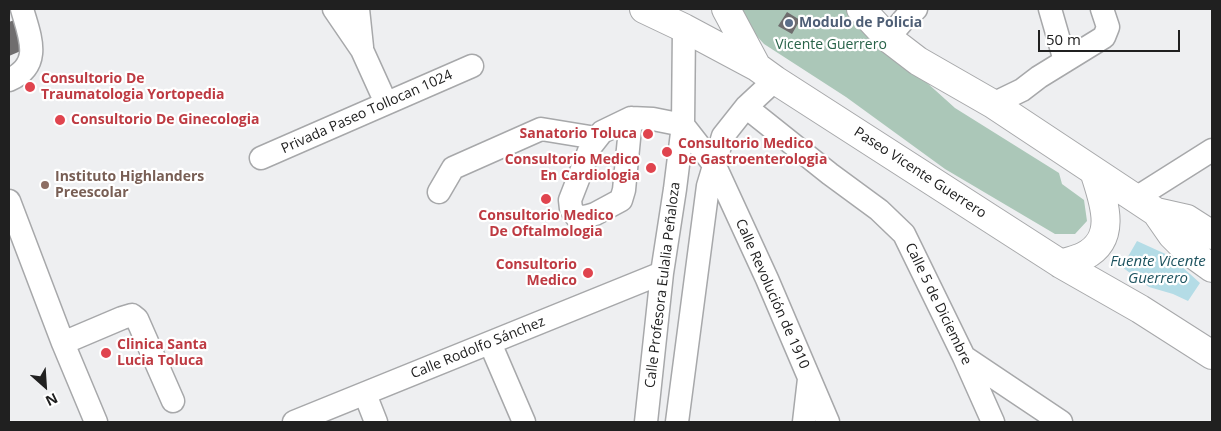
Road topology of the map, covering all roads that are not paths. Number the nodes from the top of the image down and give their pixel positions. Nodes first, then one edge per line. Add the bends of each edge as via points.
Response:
1 (22, 9) edge
2 (334, 9) edge
3 (358, 9) edge
4 (644, 9) edge
5 (726, 9) edge
6 (916, 9) edge
7 (1050, 9) edge
8 (1102, 9) edge
9 (866, 11) edge
10 (684, 28) junction
11 (888, 38) junction
12 (362, 50) junction
13 (1065, 61) junction
14 (472, 66) dead end
15 (766, 73) junction
16 (9, 80) edge
17 (386, 103) junction
18 (994, 104) junction
19 (746, 108) junction
20 (631, 118) junction
21 (682, 125) junction
22 (596, 138) junction
23 (1212, 150) edge
24 (261, 158) dead end
25 (714, 166) junction
26 (1094, 171) junction
27 (675, 189) junction
28 (439, 192) dead end
29 (9, 201) edge
30 (706, 202) junction
31 (1146, 205) junction
32 (1212, 236) edge
33 (1061, 264) junction
34 (1212, 268) edge
35 (662, 273) junction
36 (1140, 309) junction
37 (1212, 332) edge
38 (63, 342) junction
39 (490, 343) junction
40 (1212, 355) edge
41 (964, 357) junction
42 (809, 377) junction
43 (364, 394) junction
44 (173, 401) dead end
45 (96, 422) edge
46 (294, 422) edge
47 (376, 422) edge
48 (524, 422) edge
49 (646, 422) edge
50 (677, 422) edge
51 (804, 422) edge
52 (828, 422) edge
53 (993, 422) edge
54 (1061, 422) edge

1 - 16 street via 31,41 30,62 26,70
2 - 12 street
3 - 12 street
4 - 10 main road
5 - 15 main road, Paseo Vicente Guerrero
6 - 11 street
7 - 13 street
8 - 13 street via 1108,27 1104,37
9 - 11 main road
10 - 15 main road
10 - 21 street, Calle Profesora Eulalia Peñaloza
11 - 18 main road via 918,61
12 - 17 street
13 - 18 street via 1022,90
14 - 17 street, Privada Paseo Tollocan 1024
15 - 19 street
15 - 33 main road, Paseo Vicente Guerrero
17 - 24 street, Privada Paseo Tollocan 1024
18 - 26 main road
19 - 25 street via 723,136
19 - 41 street, Calle 5 de Diciembre via 879,210 904,234
20 - 21 street
20 - 22 street
20 - 22 street via 624,190 620,200 595,214 576,216 570,200
21 - 25 street, Calle Revolución de 1910
21 - 27 street, Calle Profesora Eulalia Peñaloza
22 - 28 street via 541,129 453,168
23 - 31 street
25 - 30 street
25 - 42 street, Calle Revolución de 1910
26 - 31 main road
26 - 33 main road via 1106,211 1106,228 1094,249
27 - 30 street
27 - 35 street, Calle Profesora Eulalia Peñaloza
29 - 38 street
30 - 50 street
31 - 32 main road via 1186,219
31 - 34 main road via 1187,250
33 - 36 main road, Paseo Vicente Guerrero
35 - 39 street, Calle Rodolfo Sánchez
35 - 49 street, Calle Profesora Eulalia Peñaloza
36 - 37 main road, Paseo Vicente Guerrero
36 - 40 main road, Paseo Vicente Guerrero
38 - 44 street via 132,315 138,319
38 - 45 street
39 - 43 street, Calle Rodolfo Sánchez
39 - 48 street
41 - 53 street, Calle 5 de Diciembre
41 - 54 street
42 - 51 street
42 - 52 street, Calle Revolución de 1910
43 - 46 street, Calle Rodolfo Sánchez
43 - 47 street

